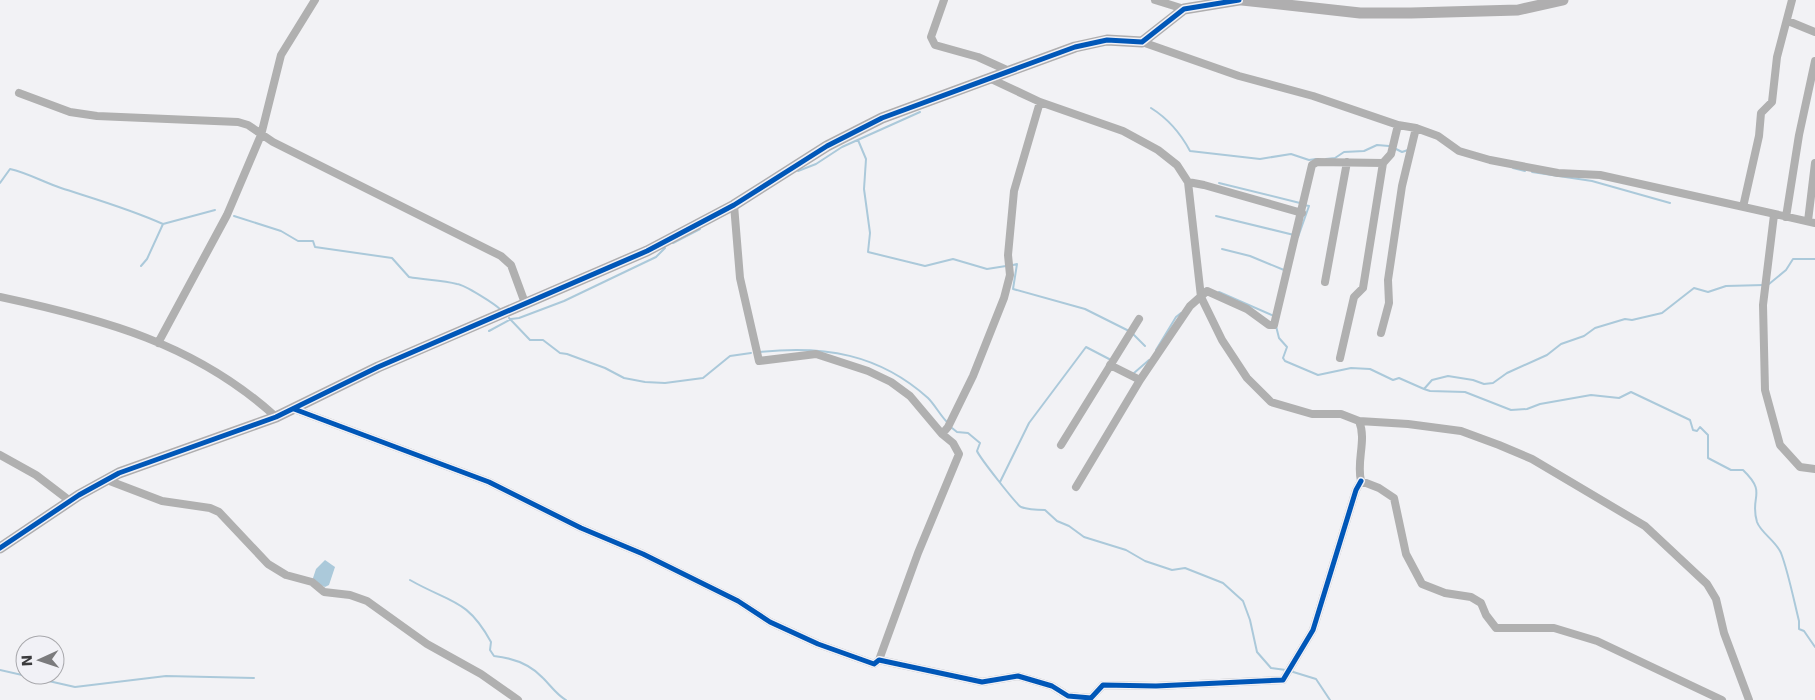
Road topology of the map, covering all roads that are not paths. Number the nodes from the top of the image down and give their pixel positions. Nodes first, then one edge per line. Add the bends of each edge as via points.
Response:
1 (315, 0) edge
2 (944, 0) edge
3 (1155, 0) edge
4 (1240, 0) edge
5 (1563, 0) edge
6 (1792, 0) edge
7 (1183, 4) edge
8 (1788, 21) junction
9 (1815, 32) edge
10 (1142, 42) junction
11 (1815, 61) edge
12 (1009, 71) junction
13 (991, 79) junction
14 (19, 93) dead end
15 (1040, 102) junction
16 (1398, 125) junction
17 (1416, 128) junction
18 (261, 135) junction
19 (1346, 162) junction
20 (1383, 163) junction
21 (1815, 163) edge
22 (1188, 182) junction
23 (734, 205) junction
24 (1744, 208) junction
25 (1302, 213) junction
26 (1774, 215) junction
27 (1786, 217) junction
28 (1812, 222) edge
29 (1325, 282) dead end
30 (0, 297) edge
31 (1202, 297) junction
32 (526, 303) junction
33 (1139, 318) dead end
34 (1381, 333) dead end
35 (158, 343) junction
36 (1340, 358) dead end
37 (1110, 365) junction
38 (1140, 380) junction
39 (294, 409) junction
40 (276, 417) junction
41 (1359, 421) junction
42 (942, 434) junction
43 (1061, 445) dead end
44 (0, 455) edge
45 (1815, 469) edge
46 (107, 480) junction
47 (1362, 481) junction
48 (1076, 487) dead end
49 (70, 501) junction
50 (0, 548) edge
51 (879, 660) junction
52 (518, 700) edge
53 (1722, 700) edge
54 (1749, 700) edge

1 - 18 street via 281,55
2 - 12 street via 931,37 935,46 978,57
3 - 7 street
4 - 5 street via 1360,13 1411,13 1518,10
4 - 7 street
6 - 8 street
7 - 10 street
8 - 9 street
8 - 24 street via 1777,57 1772,102 1761,113
10 - 12 street via 1107,40 1074,47
10 - 16 street
11 - 27 street
12 - 13 street
13 - 15 street
13 - 23 street via 882,118 827,146
14 - 18 street via 70,112 238,122
15 - 22 street via 1123,132 1158,150 1177,165
15 - 42 street via 1014,191 1008,255 1010,275 1004,298 972,376
16 - 17 street
16 - 20 street via 1391,154
17 - 24 street via 1438,136 1459,151 1490,160 1558,173 1600,175
17 - 34 street via 1402,186 1388,280 1389,303
18 - 32 street via 501,256 511,265
18 - 35 street via 227,215
19 - 20 street
19 - 25 street via 1312,164
19 - 29 street
20 - 36 street via 1363,288 1354,297
21 - 28 street
22 - 25 street
22 - 31 street
23 - 32 street via 647,251
23 - 42 street via 740,278 758,361 816,354 868,371 910,396
24 - 26 street
25 - 31 street via 1274,325 1215,294 1207,291
26 - 27 street
26 - 45 street via 1764,305 1766,390 1780,445 1800,467
27 - 28 street
30 - 35 street via 88,317 142,334
31 - 38 street via 1190,306
31 - 41 street via 1222,340 1247,378 1271,402 1312,414 1341,414
32 - 39 street via 378,367
33 - 37 street
35 - 40 street via 242,388
37 - 38 street
37 - 43 street
38 - 48 street
39 - 40 street
39 - 51 street via 489,482 581,528 643,554 818,644 874,664
40 - 46 street via 199,443
41 - 47 street via 1364,432 1359,460
41 - 54 street via 1461,431 1532,459 1645,526 1707,584 1716,599 1724,633
42 - 51 street via 953,443 959,454
44 - 49 street via 36,475
46 - 49 street
46 - 52 street via 162,501 218,512 268,564 286,575 312,582 324,592 367,601 428,644 481,674
47 - 51 street via 1356,490 1314,630 1283,680 1103,685 1091,698 1068,696 1052,686 1018,676 982,682
47 - 53 street via 1394,498 1406,554 1422,584 1445,593 1471,597 1481,603 1496,628 1554,628 1596,641
49 - 50 street

